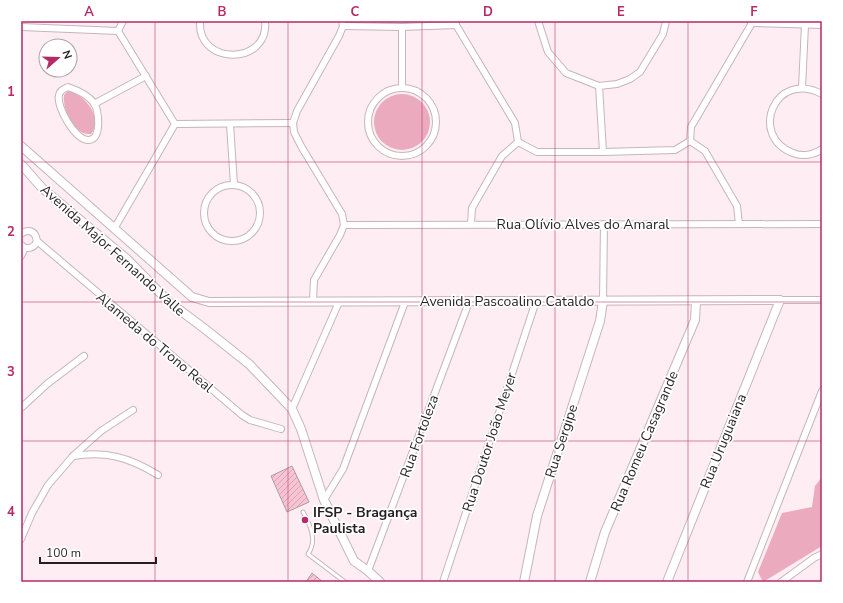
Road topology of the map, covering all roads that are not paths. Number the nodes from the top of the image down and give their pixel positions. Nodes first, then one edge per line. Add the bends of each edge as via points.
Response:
1 (123, 21) edge
2 (200, 21) edge
3 (265, 21) edge
4 (538, 21) edge
5 (666, 21) edge
6 (751, 22) edge
7 (342, 23) edge
8 (457, 23) edge
9 (819, 24) edge
10 (805, 25) junction
11 (21, 27) edge
12 (402, 27) junction
13 (118, 31) junction
14 (146, 76) junction
15 (599, 86) junction
16 (402, 88) junction
17 (802, 88) junction
18 (822, 94) edge
19 (94, 104) junction
20 (293, 122) junction
21 (175, 124) junction
22 (230, 124) junction
23 (690, 141) junction
24 (518, 142) junction
25 (21, 146) edge
26 (822, 149) edge
27 (603, 152) junction
28 (21, 164) edge
29 (234, 185) junction
30 (471, 224) junction
31 (604, 224) junction
32 (739, 224) junction
33 (822, 224) edge
34 (344, 225) junction
35 (114, 229) junction
36 (21, 234) edge
37 (37, 241) junction
38 (23, 247) edge
39 (21, 256) edge
40 (696, 300) junction
41 (780, 300) junction
42 (822, 300) edge
43 (536, 301) junction
44 (603, 301) junction
45 (313, 302) junction
46 (339, 302) junction
47 (405, 302) junction
48 (469, 302) junction
49 (84, 356) dead end
50 (822, 391) edge
51 (21, 408) edge
52 (292, 409) junction
53 (133, 410) dead end
54 (281, 429) dead end
55 (73, 456) junction
56 (158, 475) dead end
57 (324, 500) junction
58 (303, 512) dead end
59 (21, 539) edge
60 (822, 554) edge
61 (368, 571) junction
62 (345, 582) edge
63 (379, 582) edge
64 (443, 582) edge
65 (524, 582) edge
66 (590, 582) edge
67 (667, 582) edge
68 (747, 582) edge
69 (782, 582) edge

1 - 13 street
2 - 3 street via 203,37 209,46 228,56 249,52 257,45 263,36
4 - 15 street via 548,52 566,73
5 - 15 street via 663,34 640,72 630,80
6 - 10 street
6 - 23 street via 691,127
7 - 12 street
7 - 20 street via 339,36
8 - 12 street
8 - 24 street via 515,122
9 - 10 street
10 - 17 street
11 - 13 street
12 - 16 street
13 - 14 street
14 - 19 street
14 - 21 street
15 - 27 street
16 - 16 street via 391,89 381,95 369,113 368,124 377,145 397,156 419,152 428,145 436,125 431,103 413,89
17 - 18 street via 813,89
17 - 26 street via 787,92 775,103 770,118 772,134 778,144 796,154 807,155
19 - 19 street via 84,95 68,87 59,94 66,118 82,139 88,140 97,136
20 - 22 street
20 - 34 street via 294,132 342,214
21 - 22 street
21 - 35 street
22 - 29 street
23 - 27 street via 674,150
23 - 32 street via 705,150 738,206
24 - 27 street via 537,152
24 - 30 street via 502,156 472,208
25 - 35 street
28 - 52 street, Avenida Major Fernando Valle via 42,188 127,259 169,302 249,364
29 - 29 street via 216,189 207,200 203,213 210,231 217,237 235,241 251,234 259,218 259,208 253,196
30 - 31 street, Rua Olívio Alves do Amaral
30 - 34 street, Rua Olívio Alves do Amaral
31 - 32 street, Rua Olívio Alves do Amaral
31 - 44 street
32 - 33 street, Rua Olívio Alves do Amaral
34 - 45 street via 314,280
35 - 45 street, Avenida Pascoalino Cataldo via 192,297 209,302
36 - 37 street, Alameda do Trono Real via 26,231 33,232
37 - 38 street via 32,247
37 - 54 street, Alameda do Trono Real via 242,415 250,420
38 - 39 street
40 - 41 street, Avenida Pascoalino Cataldo
40 - 44 street, Avenida Pascoalino Cataldo
40 - 66 street, Rua Romeu Casagrande via 695,320 605,532
41 - 42 street, Avenida Pascoalino Cataldo
41 - 67 street, Rua Uruguaiana
43 - 44 street, Avenida Pascoalino Cataldo
43 - 48 street, Avenida Pascoalino Cataldo
43 - 64 street, Rua Doutor João Meyer
44 - 65 street, Rua Sergipe via 600,321 537,516
45 - 46 street, Avenida Pascoalino Cataldo
46 - 47 street, Avenida Pascoalino Cataldo
46 - 52 street
47 - 48 street, Avenida Pascoalino Cataldo
47 - 57 street via 343,469
48 - 61 street, Rua Fortoleza
49 - 51 street
50 - 68 street
52 - 57 street, Avenida Major Fernando Valle
53 - 55 street via 101,431
55 - 56 street via 117,456
55 - 59 street via 48,485
57 - 61 street, Avenida Major Fernando Valle via 354,561
58 - 62 lane via 312,528 313,547 308,554
60 - 69 street
61 - 63 street, Avenida Major Fernando Valle

